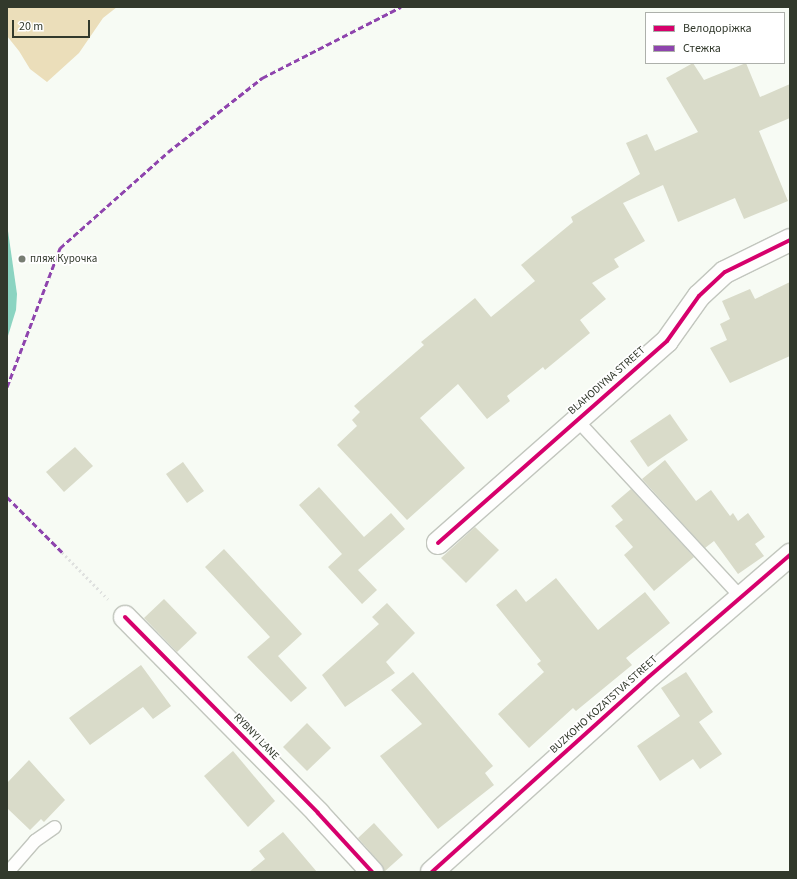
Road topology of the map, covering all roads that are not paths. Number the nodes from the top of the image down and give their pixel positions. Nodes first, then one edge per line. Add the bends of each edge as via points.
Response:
1 (790, 240) edge
2 (576, 419) junction
3 (438, 543) dead end
4 (790, 555) edge
5 (741, 597) junction
6 (125, 617) road end
7 (55, 827) dead end
8 (8, 872) edge
9 (372, 872) edge
10 (432, 872) edge

1 - 2 street, BLAHODIYNA STREET via 725,272 699,296 667,341
2 - 3 street, BLAHODIYNA STREET
2 - 5 lane
4 - 5 street, BUZKOHO KOZATSTVA STREET
5 - 10 street, BUZKOHO KOZATSTVA STREET via 644,680
6 - 9 street, RYBNYI LANE via 312,807
7 - 8 lane via 35,841

